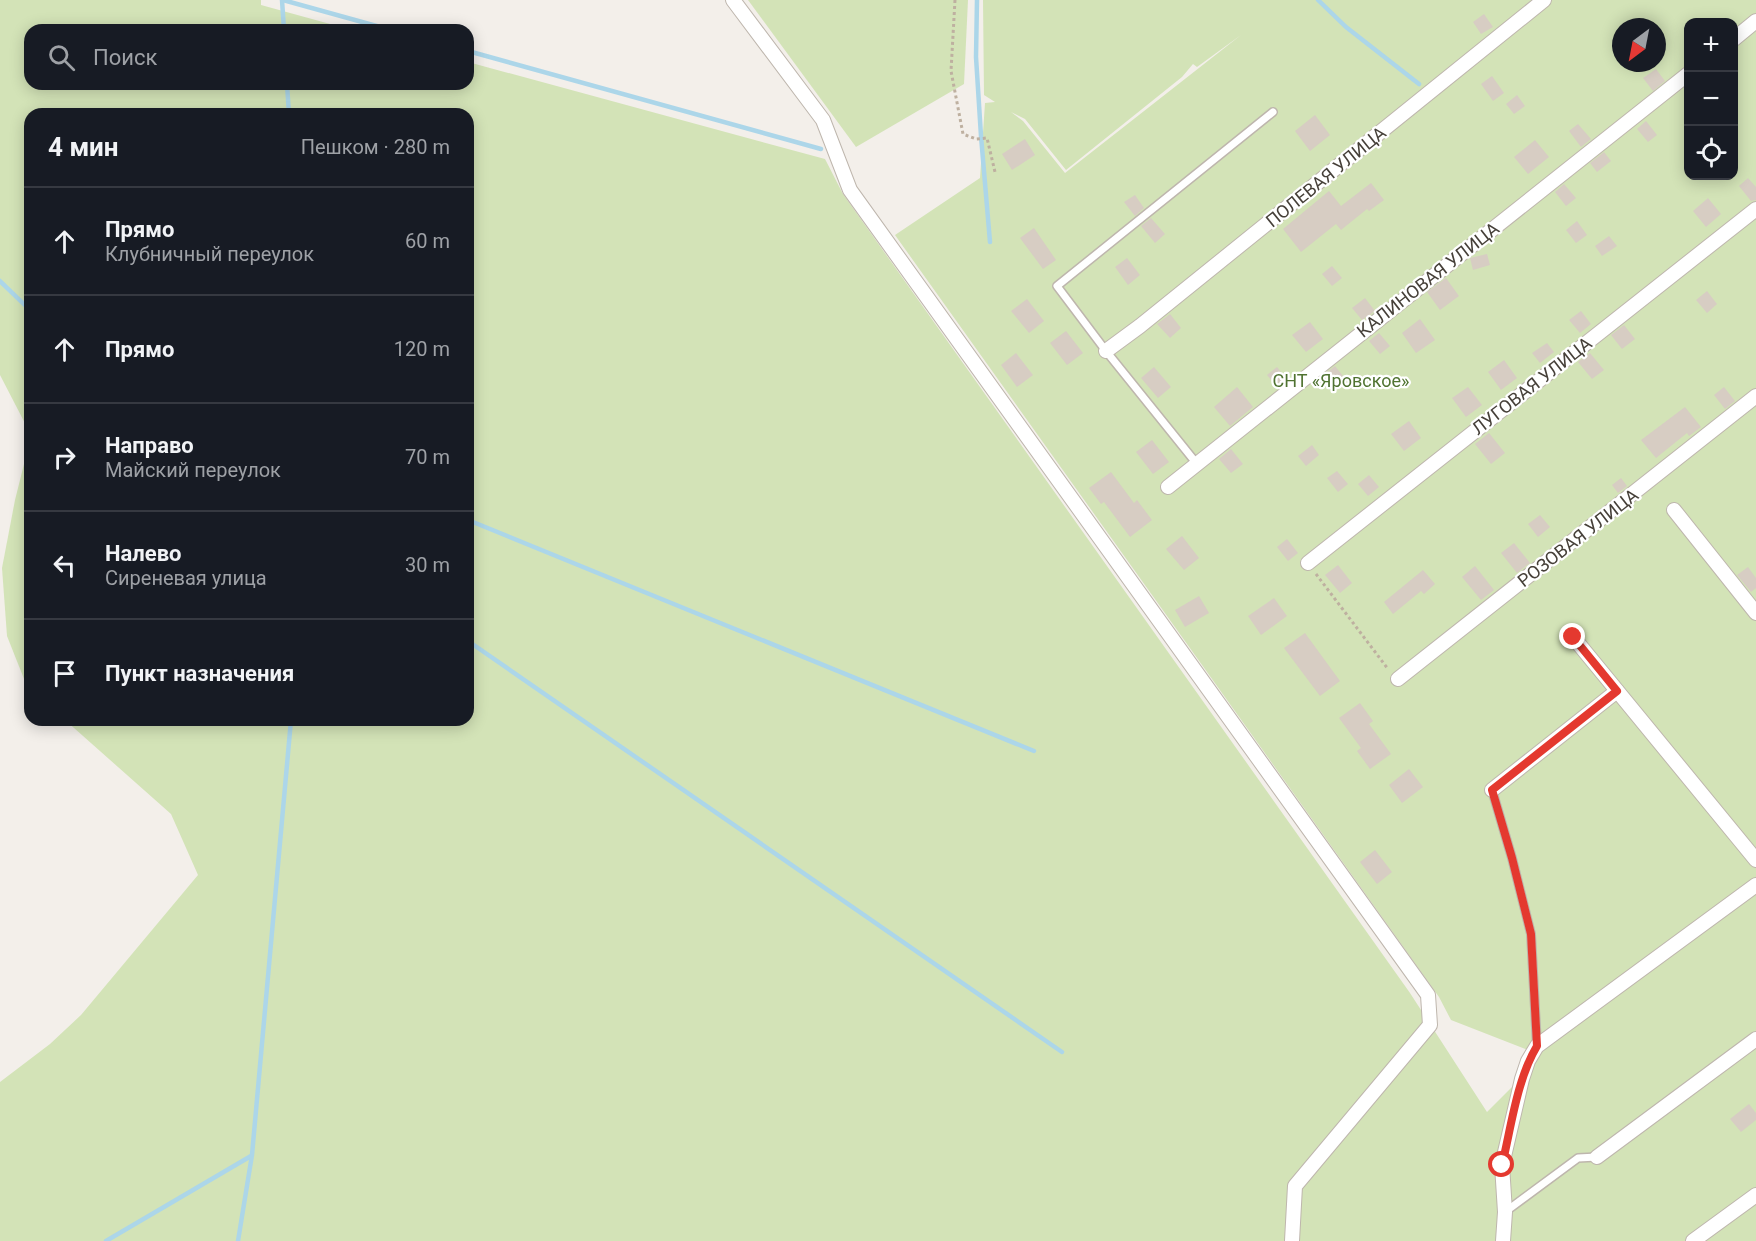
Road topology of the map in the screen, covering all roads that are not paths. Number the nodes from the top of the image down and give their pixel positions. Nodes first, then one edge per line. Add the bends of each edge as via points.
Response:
1 (733, 0) edge
2 (1544, 0) edge
3 (1756, 21) edge
4 (1738, 36) edge
5 (1684, 78) edge
6 (1273, 112) dead end
7 (1756, 209) edge
8 (1106, 351) junction
9 (1756, 396) edge
10 (1197, 464) junction
11 (1168, 487) dead end
12 (1674, 510) dead end
13 (1308, 563) road end
14 (1756, 613) edge
15 (1573, 637) dead end
16 (1398, 679) road end
17 (1617, 691) junction
18 (1492, 790) joint
19 (1756, 860) edge
20 (1756, 885) edge
21 (1756, 1039) edge
22 (1537, 1046) junction
23 (1597, 1157) joint
24 (1756, 1195) edge
25 (1505, 1212) junction
26 (1292, 1241) edge
27 (1503, 1241) edge
28 (1693, 1241) edge

1 - 26 street via 823,120 850,190 1428,995 1430,1025 1295,1186
2 - 8 street, ПОЛЕВАЯ УЛИЦА
3 - 4 street
5 - 10 street, КАЛИНОВАЯ УЛИЦА
6 - 8 lane via 1058,286
7 - 13 street, ЛУГОВАЯ УЛИЦА
8 - 10 lane
9 - 16 street, РОЗОВАЯ УЛИЦА
10 - 11 street, КАЛИНОВАЯ УЛИЦА
12 - 14 street
15 - 17 street
17 - 18 street
17 - 19 street
18 - 22 lane via 1531,934
20 - 22 street
21 - 23 street
22 - 25 street via 1522,1079 1502,1165
23 - 25 lane via 1578,1158
24 - 28 street
25 - 27 street

